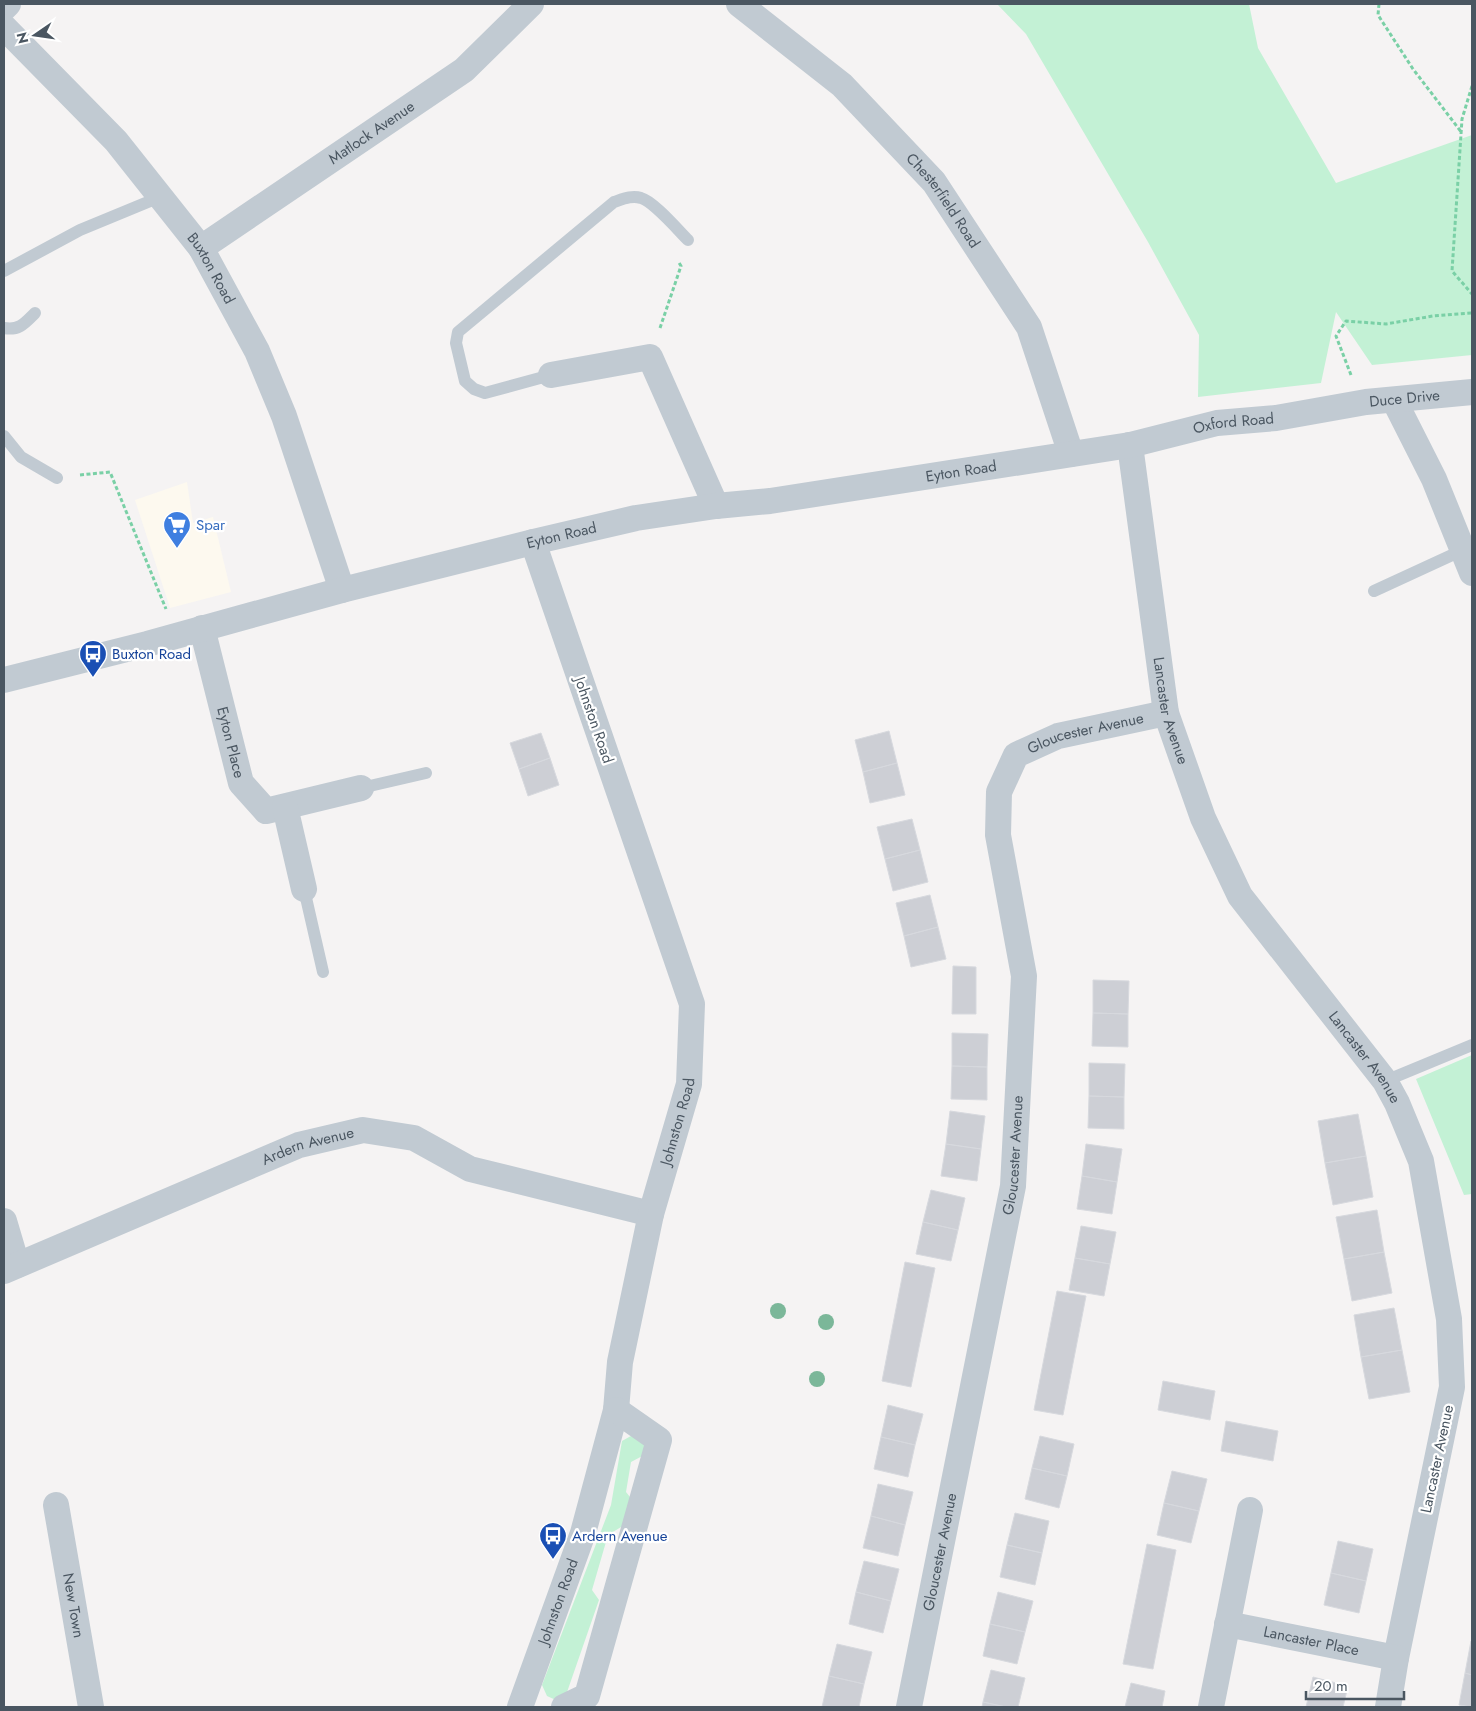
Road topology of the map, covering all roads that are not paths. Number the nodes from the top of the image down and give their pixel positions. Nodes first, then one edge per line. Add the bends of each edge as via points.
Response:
1 (8, 4) edge
2 (531, 4) edge
3 (739, 4) edge
4 (4, 8) edge
5 (4, 27) edge
6 (160, 197) junction
7 (688, 240) road end
8 (200, 248) junction
9 (4, 271) edge
10 (35, 313) dead end
11 (4, 328) edge
12 (551, 375) joint
13 (1472, 392) edge
14 (1394, 400) junction
15 (1338, 406) joint
16 (4, 436) edge
17 (1130, 445) junction
18 (1071, 454) junction
19 (57, 478) road end
20 (716, 506) junction
21 (533, 542) junction
22 (1468, 561) edge
23 (342, 590) junction
24 (1374, 591) dead end
25 (202, 628) junction
26 (4, 680) edge
27 (1166, 713) junction
28 (426, 774) dead end
29 (361, 788) joint
30 (285, 807) junction
31 (304, 889) joint
32 (323, 972) dead end
33 (1472, 1045) edge
34 (1385, 1081) junction
35 (651, 1214) junction
36 (4, 1221) edge
37 (10, 1268) edge
38 (616, 1410) junction
39 (56, 1505) dead end
40 (1250, 1510) dead end
41 (1227, 1624) junction
42 (1396, 1658) junction
43 (91, 1707) edge
44 (520, 1707) edge
45 (564, 1707) edge
46 (908, 1707) edge
47 (1211, 1707) edge
48 (1388, 1707) edge

1 - 4 street
2 - 8 street, Matlock Avenue via 464,70
3 - 18 street, Chesterfield Road via 842,85 934,182 1029,327
5 - 6 street, Buxton Road via 116,141
6 - 8 street, Buxton Road
6 - 9 lane via 80,230
7 - 12 lane via 641,198 627,197 614,202 458,332 456,343 465,382 474,389 485,393
8 - 23 street, Buxton Road via 257,351 284,416
10 - 11 lane via 13,330
12 - 20 street via 650,357
13 - 14 street, Duce Drive
14 - 15 street, Duce Drive
14 - 22 street via 1434,479
15 - 17 street, Oxford Road via 1276,418 1217,423
16 - 19 lane via 20,457
17 - 18 street, Eyton Road
17 - 27 street, Lancaster Avenue
18 - 20 street, Eyton Road via 770,502
20 - 21 street, Eyton Road via 636,518
21 - 23 street, Eyton Road
21 - 35 street, Johnston Road via 692,1004 689,1084
22 - 24 lane
23 - 25 street, Eyton Road
25 - 26 street, Eyton Road
25 - 30 street, Eyton Place via 241,783 266,812
27 - 34 street, Lancaster Avenue via 1203,818 1240,896
27 - 46 street, Gloucester Avenue via 1058,736 1016,755 999,792 998,835 1024,976 1013,1186
28 - 29 lane
29 - 30 street, Eyton Place
30 - 31 street
31 - 32 lane
33 - 34 lane
34 - 42 street, Lancaster Avenue via 1421,1161 1449,1319 1452,1387
35 - 37 street, Ardern Avenue via 470,1169 414,1138 363,1130 299,1145
35 - 38 street, Johnston Road via 620,1362
36 - 37 street
38 - 44 street, Johnston Road via 583,1533
38 - 45 street via 659,1440 587,1696
39 - 43 street, New Town
40 - 41 street
41 - 42 street, Lancaster Place
41 - 47 street
42 - 48 street, Lancaster Avenue

